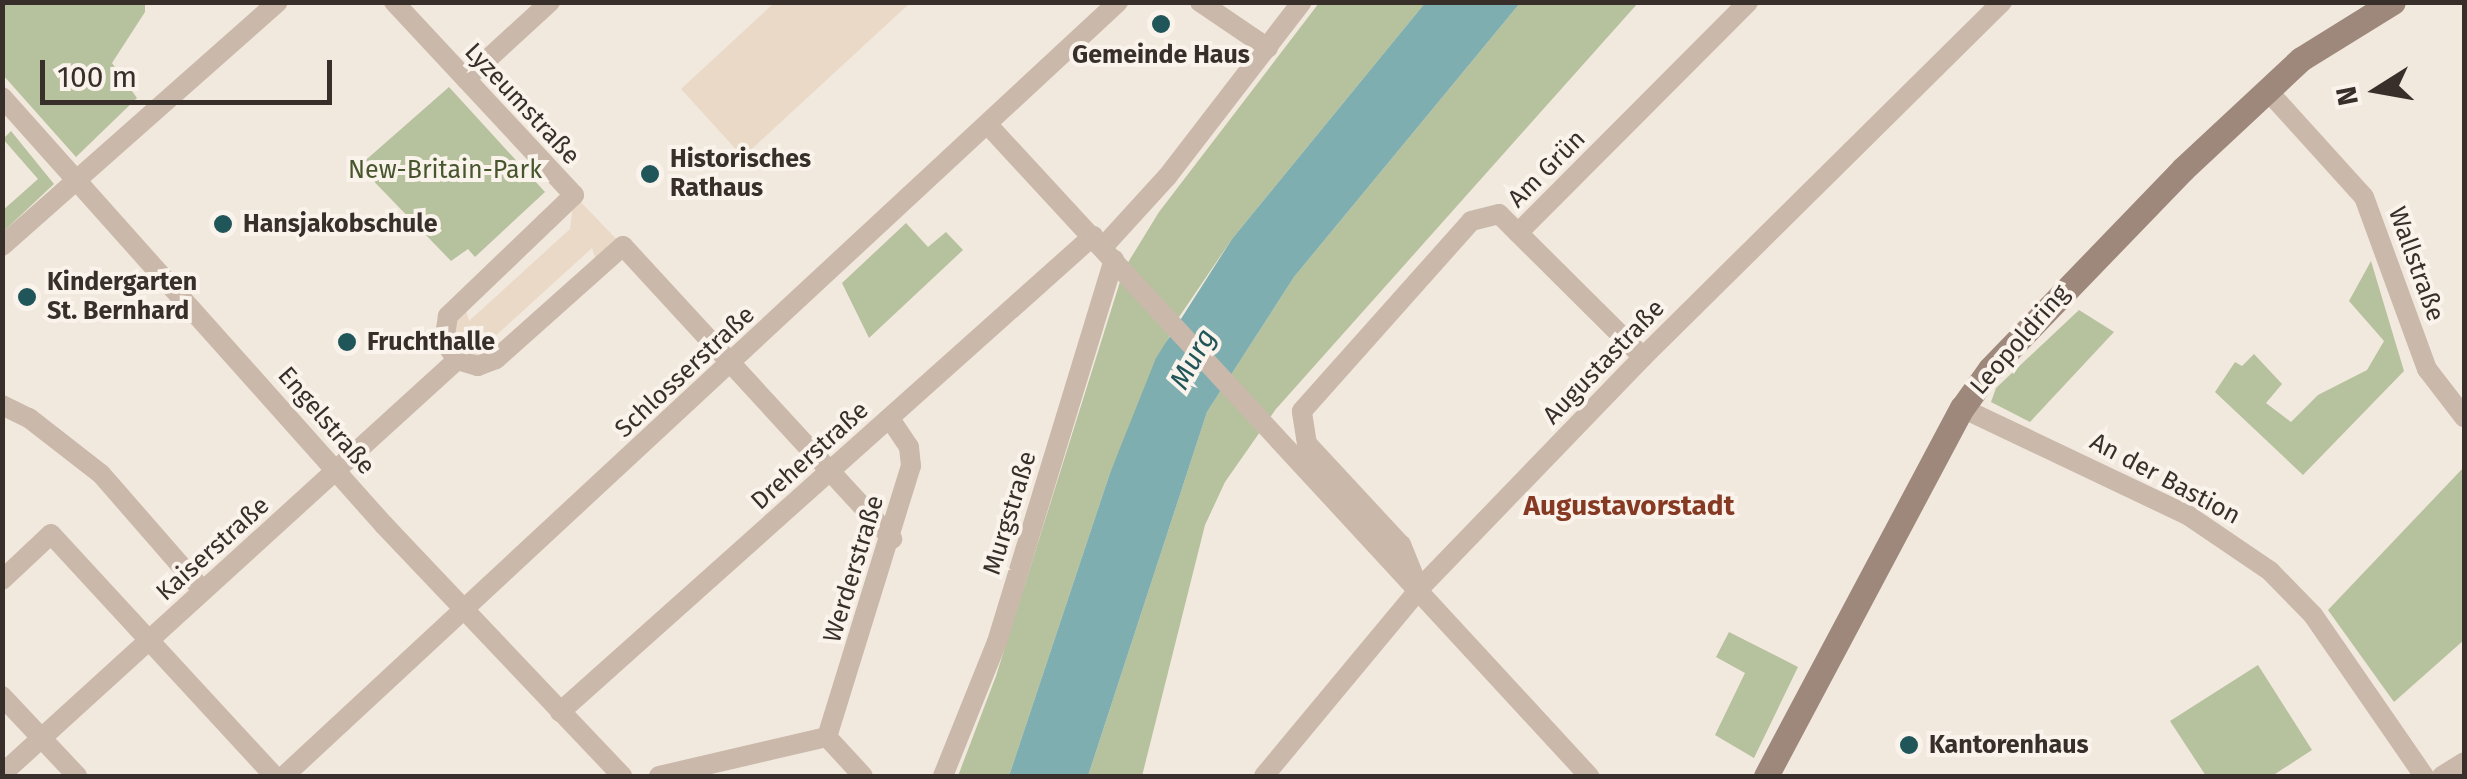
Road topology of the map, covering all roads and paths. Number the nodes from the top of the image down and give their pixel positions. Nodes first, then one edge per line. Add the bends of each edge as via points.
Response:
1 (278, 2) edge
2 (394, 2) edge
3 (550, 2) edge
4 (1118, 2) edge
5 (1200, 2) edge
6 (1302, 2) edge
7 (1748, 2) edge
8 (2002, 2) edge
9 (2393, 2) edge
10 (1268, 48) junction
11 (466, 79) junction
12 (2266, 90) junction
13 (2, 97) edge
14 (988, 126) junction
15 (76, 182) junction
16 (1518, 233) junction
17 (2, 246) edge
18 (1103, 248) junction
19 (1643, 357) junction
20 (457, 360) junction
21 (732, 362) junction
22 (2, 405) edge
23 (1962, 408) junction
24 (893, 416) junction
25 (2464, 417) edge
26 (338, 471) junction
27 (830, 472) junction
28 (892, 539) junction
29 (2, 580) edge
30 (1419, 589) junction
31 (203, 591) junction
32 (464, 610) junction
33 (148, 642) junction
34 (2, 696) edge
35 (560, 712) junction
36 (42, 738) junction
37 (827, 738) junction
38 (2464, 762) edge
39 (2, 774) edge
40 (1584, 774) edge
41 (620, 775) edge
42 (77, 776) edge
43 (274, 776) edge
44 (284, 776) edge
45 (659, 776) edge
46 (863, 776) edge
47 (943, 776) edge
48 (1264, 776) edge
49 (1766, 776) edge
50 (2424, 776) edge
51 (2442, 776) edge

1 - 15 street
2 - 11 street, Lyzeumstraße
3 - 11 street
4 - 14 street, Schlosserstraße
5 - 10 street
6 - 10 street, Murgstraße
7 - 16 street, Am Grün
8 - 19 street, Augustastraße
9 - 12 main road, Leopoldring via 2328,39
10 - 18 street, Murgstraße
11 - 20 street, Lyzeumstraße via 574,195 448,316 444,341
12 - 23 main road, Leopoldring via 2038,314
12 - 25 street, Wallstraße via 2364,197 2426,369
13 - 15 street, Engelstraße
14 - 18 street
14 - 21 street, Schlosserstraße
15 - 17 street
15 - 26 street, Engelstraße
16 - 19 street
16 - 30 street, Am Grün via 1499,214 1478,214 1302,411 1307,444 1401,545
18 - 24 street, Dreherstraße
18 - 30 street
18 - 47 street, Murgstraße via 997,642
19 - 30 street, Augustastraße
20 - 21 street via 478,366 496,359 623,246
20 - 26 street, Kaiserstraße
21 - 27 street
21 - 32 street, Schlosserstraße
22 - 31 street via 30,418 101,474
23 - 49 main road, Leopoldring
23 - 50 street, An der Bastion via 2190,516 2270,571 2313,615
24 - 27 street, Dreherstraße
24 - 28 street, Werderstraße via 912,456
26 - 31 street, Kaiserstraße
26 - 32 street, Engelstraße
27 - 28 street
27 - 35 street, Dreherstraße
28 - 37 street, Werderstraße
29 - 33 street via 51,534
30 - 40 street
30 - 48 street, Augustastraße
31 - 33 street, Kaiserstraße
32 - 35 street, Engelstraße
32 - 44 street, Schlosserstraße
33 - 36 street, Kaiserstraße
33 - 43 street
34 - 36 street
35 - 41 street, Engelstraße
36 - 39 street, Kaiserstraße
36 - 42 street
37 - 45 street
37 - 46 street
38 - 51 street

